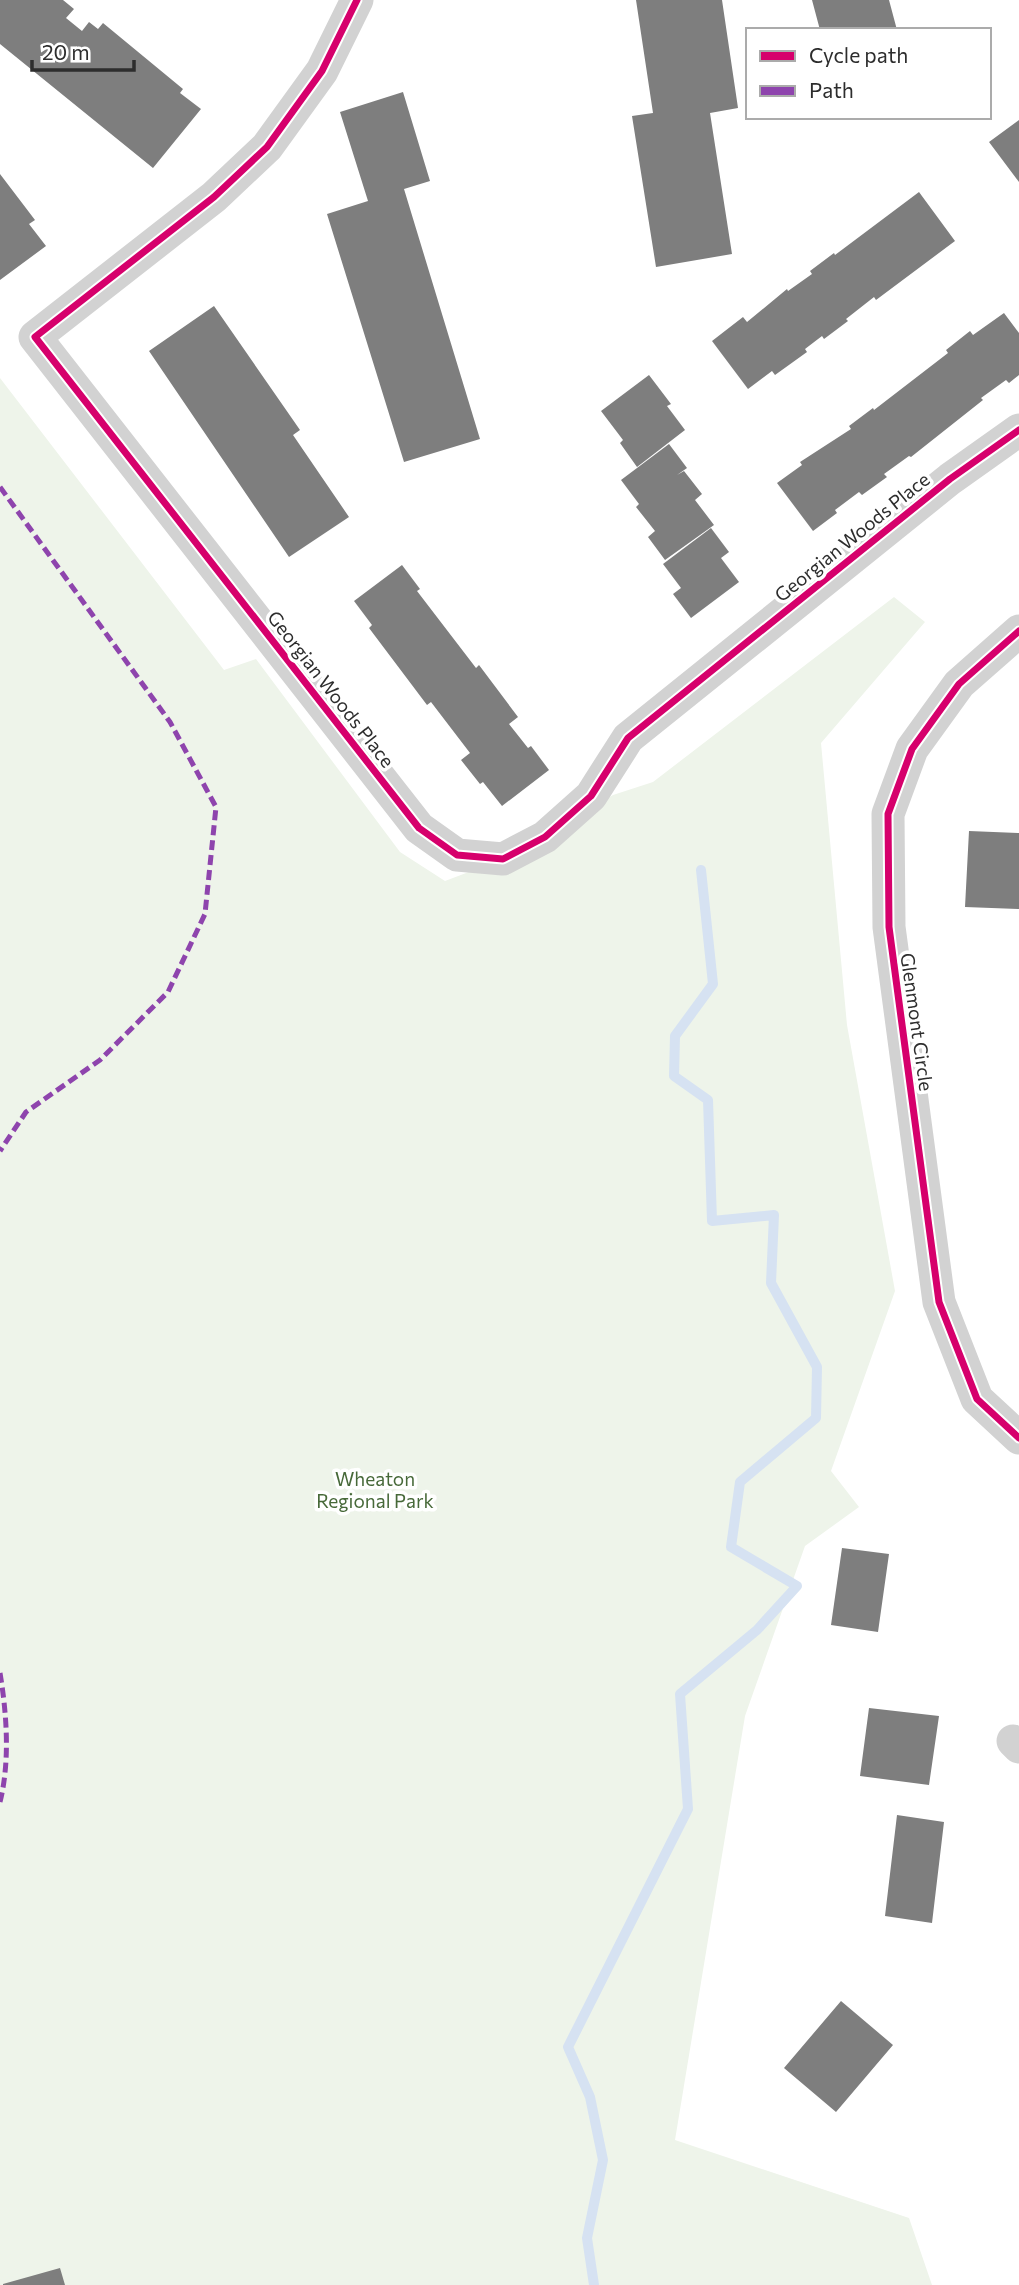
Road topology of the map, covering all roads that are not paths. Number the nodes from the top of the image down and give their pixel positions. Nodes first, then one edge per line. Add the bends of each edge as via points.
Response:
1 (356, 0) edge
2 (1019, 430) edge
3 (1019, 631) edge
4 (1019, 1438) edge

1 - 2 street, Georgian Woods Place via 322,71 267,147 214,197 35,337 419,828 457,855 503,859 545,836 591,796 628,738 950,479
3 - 4 street, Glenmont Circle via 959,684 912,749 888,814 889,927 939,1302 977,1399

